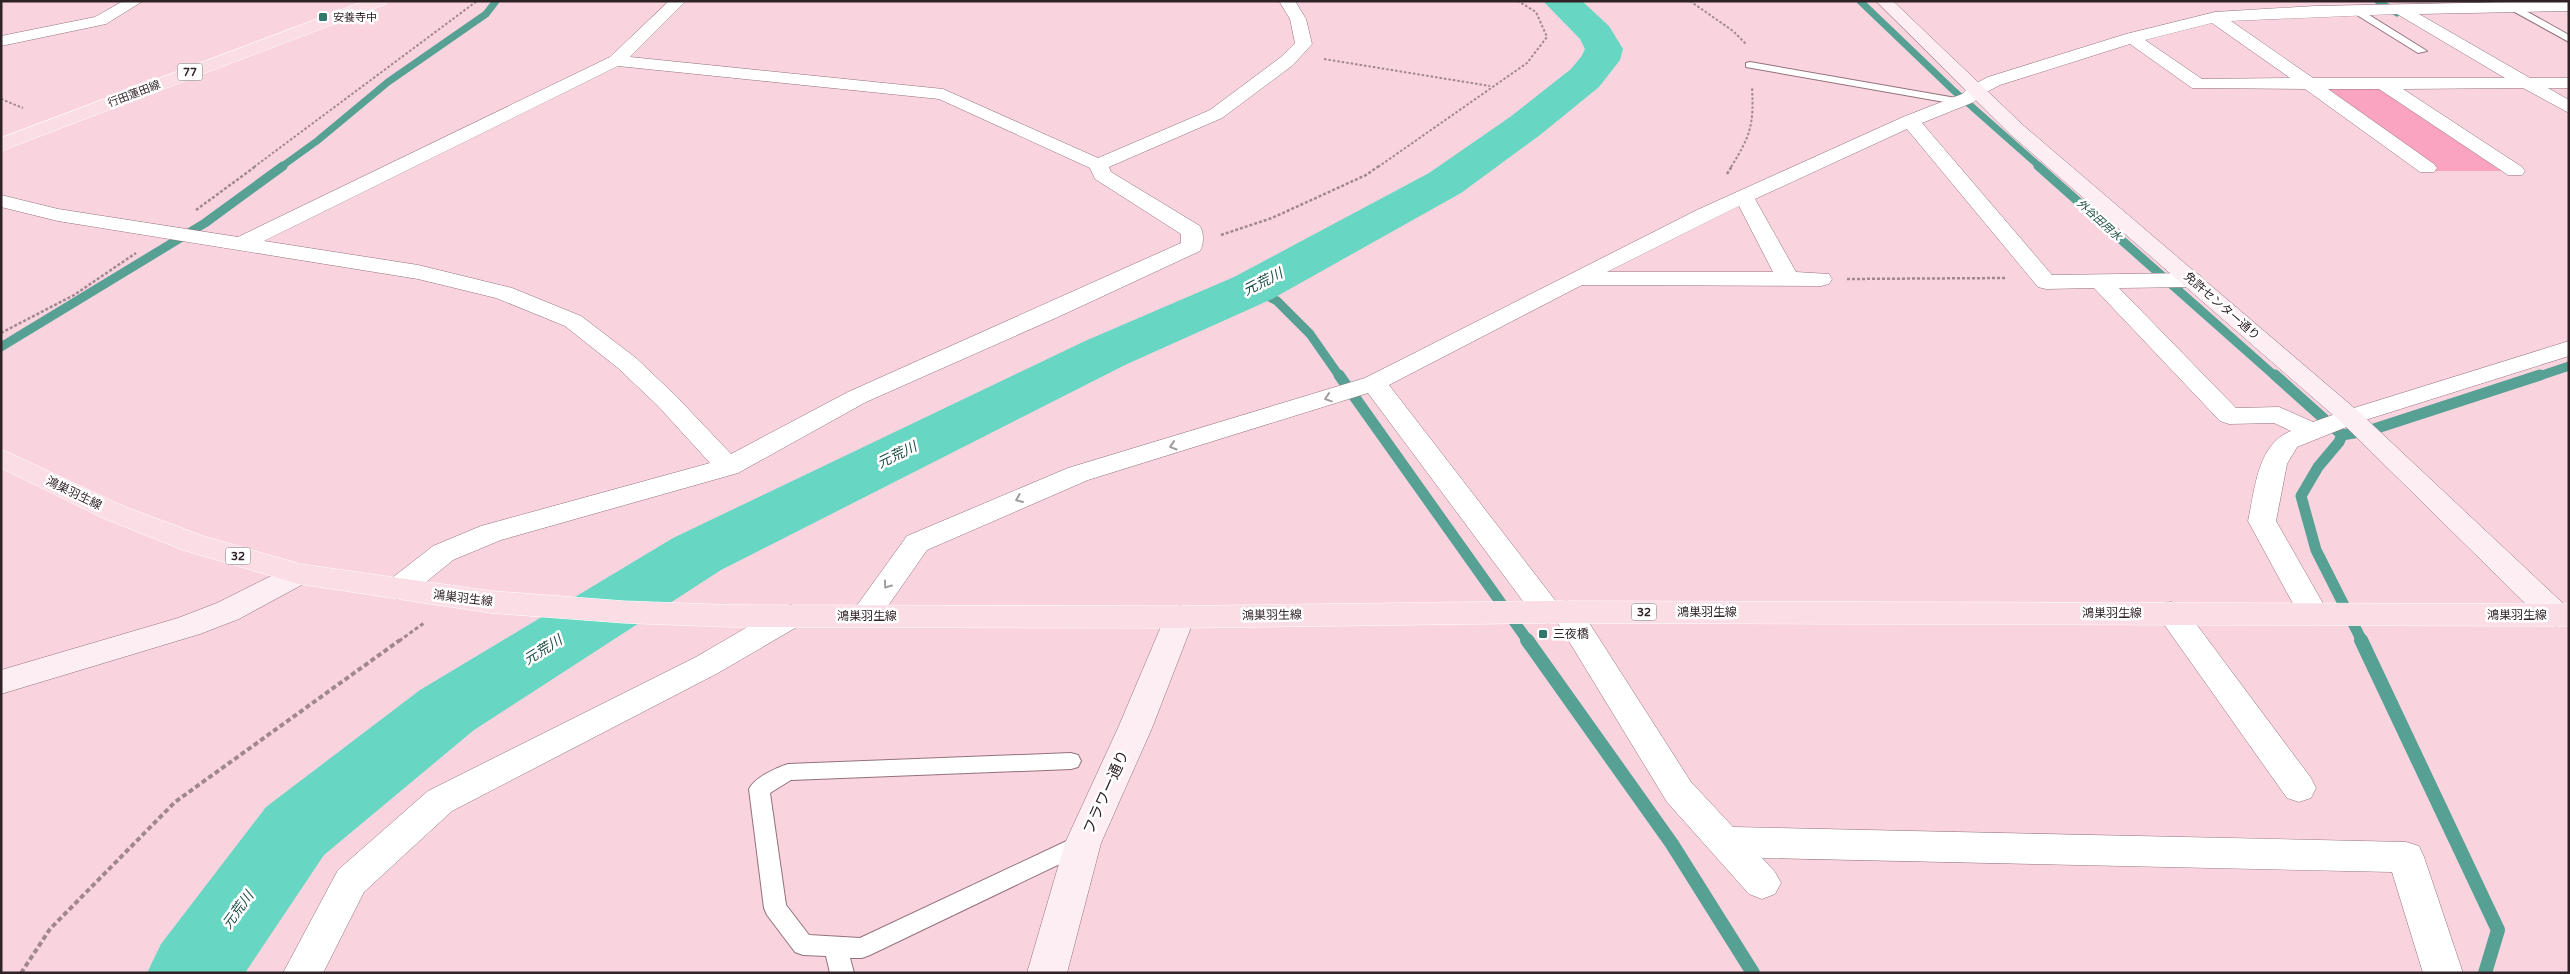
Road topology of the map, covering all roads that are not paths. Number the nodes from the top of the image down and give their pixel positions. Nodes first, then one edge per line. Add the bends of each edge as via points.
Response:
1 (135, 1) edge
2 (380, 1) edge
3 (678, 1) edge
4 (1287, 1) edge
5 (1884, 1) edge
6 (2569, 6) edge
7 (2514, 8) junction
8 (2355, 10) junction
9 (2401, 10) junction
10 (2215, 17) junction
11 (2132, 38) junction
12 (2569, 39) edge
13 (1, 41) edge
14 (2422, 51) dead end
15 (616, 61) junction
16 (1750, 66) road end
17 (2309, 83) junction
18 (2382, 83) junction
19 (2525, 83) junction
20 (2569, 83) edge
21 (1965, 96) junction
22 (2569, 108) edge
23 (1910, 121) junction
24 (1, 145) edge
25 (1098, 165) junction
26 (2427, 168) dead end
27 (2515, 171) dead end
28 (1744, 197) junction
29 (1, 201) edge
30 (243, 243) junction
31 (1577, 279) junction
32 (1788, 279) junction
33 (1822, 279) road end
34 (2192, 280) junction
35 (2100, 281) junction
36 (2569, 348) edge
37 (1374, 383) junction
38 (2350, 417) junction
39 (2312, 432) junction
40 (1, 457) edge
41 (728, 467) junction
42 (299, 574) junction
43 (398, 589) junction
44 (1557, 612) junction
45 (2171, 613) junction
46 (2314, 614) junction
47 (865, 615) junction
48 (2562, 615) edge
49 (791, 616) junction
50 (1180, 617) junction
51 (1, 682) edge
52 (1071, 761) dead end
53 (2299, 788) dead end
54 (1083, 842) junction
55 (1724, 842) junction
56 (1762, 883) dead end
57 (835, 946) junction
58 (303, 973) edge
59 (842, 973) edge
60 (1046, 973) edge
61 (2443, 973) edge

1 - 13 street via 100,21
2 - 24 main road, 行田蓮田線 / 77
3 - 15 street
4 - 25 street via 1298,19 1304,44 1294,54 1216,114
5 - 21 street, 免許センター通り
6 - 7 street
7 - 9 street
7 - 12 lane
8 - 9 street
8 - 10 street
8 - 14 lane
9 - 19 street
10 - 11 street
10 - 17 street
11 - 17 street via 2198,84
11 - 21 street via 1994,81
15 - 25 street via 943,94
15 - 30 street
16 - 21 lane
17 - 18 street
17 - 26 street
18 - 19 street
18 - 27 street
19 - 20 street
19 - 22 street
21 - 23 street
21 - 34 street, 免許センター通り via 2017,130
23 - 28 street
23 - 35 street via 2046,282
25 - 41 street via 1102,175 1192,231 1192,246 857,397
28 - 31 street
28 - 32 street
29 - 30 street via 58,215
30 - 41 street via 418,272 504,293 574,321 634,369
31 - 32 street
31 - 37 street
32 - 33 street
34 - 35 street
34 - 38 street, 免許センター通り
35 - 39 street via 2229,416 2279,416
36 - 38 street
37 - 44 street
37 -> 47 street via 1078,474 917,543
38 - 39 street
38 - 48 street, 免許センター通り
39 - 46 street via 2287,442 2274,464 2262,521
40 - 42 main road, 鴻巣羽生線 / 32 via 113,512 193,543
41 - 43 street via 491,533 443,553
42 - 43 main road, 鴻巣羽生線 / 32
42 - 51 street via 189,626
43 - 49 main road, 鴻巣羽生線 / 32 via 491,602 624,612
44 - 45 main road, 鴻巣羽生線 / 32
44 - 50 main road, 鴻巣羽生線 / 32
44 - 55 street via 1678,792
45 - 46 main road, 鴻巣羽生線 / 32
45 - 53 street
46 - 48 main road, 鴻巣羽生線 / 32
47 - 49 main road, 鴻巣羽生線 / 32
47 - 50 main road, 鴻巣羽生線 / 32
49 - 58 street via 707,665 440,800 351,881
50 - 54 street, フラワー通り via 1135,728
52 - 57 lane via 788,772 759,789 775,908 803,945
54 - 57 lane via 862,948
54 - 60 street, フラワー通り
55 - 56 street
55 - 61 street via 2406,857
57 - 59 lane

